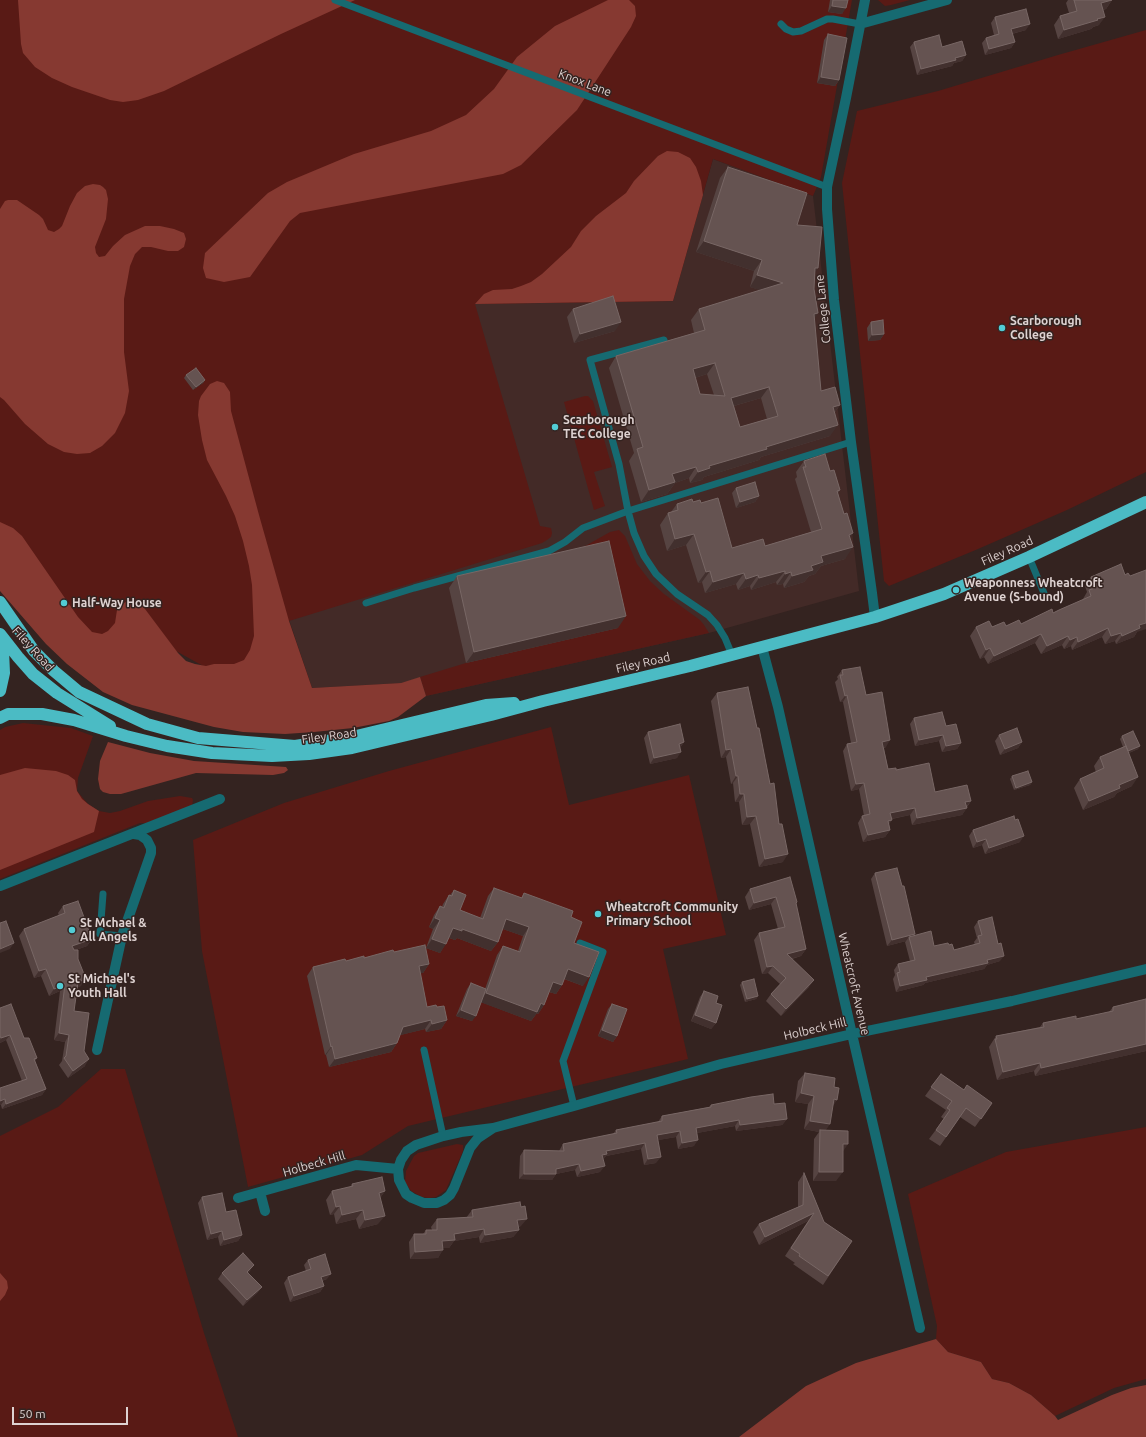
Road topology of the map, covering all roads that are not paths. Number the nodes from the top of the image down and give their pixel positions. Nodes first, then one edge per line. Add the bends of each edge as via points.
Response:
1 (334, 0) edge
2 (864, 0) edge
3 (947, 0) edge
4 (781, 24) dead end
5 (860, 24) junction
6 (827, 187) junction
7 (664, 340) edge
8 (851, 442) junction
9 (1146, 502) edge
10 (628, 512) junction
11 (1029, 557) junction
12 (1046, 598) dead end
13 (0, 602) edge
14 (366, 603) dead end
15 (875, 617) junction
16 (0, 634) edge
17 (0, 640) edge
18 (762, 647) junction
19 (732, 655) junction
20 (0, 690) edge
21 (543, 701) junction
22 (0, 718) edge
23 (126, 736) junction
24 (220, 799) dead end
25 (134, 834) junction
26 (0, 886) edge
27 (103, 894) dead end
28 (122, 936) junction
29 (580, 943) edge
30 (1146, 970) edge
31 (852, 1034) junction
32 (97, 1050) dead end
33 (424, 1050) dead end
34 (574, 1106) junction
35 (493, 1128) junction
36 (443, 1136) junction
37 (398, 1170) junction
38 (260, 1192) junction
39 (238, 1198) dead end
40 (265, 1211) dead end
41 (920, 1328) dead end

1 - 6 lane, Knox Lane
2 - 5 street, College Lane
3 - 5 street
4 - 5 lane via 793,32 827,19
5 - 6 street, College Lane
6 - 8 street, College Lane via 834,300
7 - 10 lane via 590,360 619,464
8 - 10 lane
8 - 15 street, College Lane
9 - 11 highway, Filey Road
10 - 14 lane via 583,528 550,551
10 - 19 lane via 644,556 656,574 677,594 708,615 725,638
11 - 12 lane
11 - 15 highway, Filey Road via 933,598
13 - 21 highway via 34,651 79,692 147,724 198,738 295,746 352,737 486,705
15 - 18 highway, Filey Road
16 - 23 highway, Filey Road via 33,674 57,693
17 - 20 highway, Filey Road via 4,673
18 - 19 highway, Filey Road
18 - 31 street, Wheatcroft Avenue
19 - 21 highway, Filey Road
21 - 23 highway, Filey Road via 352,748 309,754 272,756 212,753
22 - 23 highway, Filey Road via 8,714 42,714 74,720
24 - 25 street
25 - 26 street
25 - 28 street via 147,840 151,853
27 - 28 lane via 100,934
28 - 32 street
29 - 34 lane via 603,952 563,1061
30 - 31 street, Holbeck Hill
31 - 34 street, Holbeck Hill via 721,1064
31 - 41 street, Wheatcroft Avenue
33 - 36 lane
34 - 35 street, Holbeck Hill
35 - 36 street, Holbeck Hill
35 - 37 street, Holbeck Hill via 478,1138 470,1148 454,1188 447,1197 437,1203 424,1203 406,1194 399,1180
36 - 37 street, Holbeck Hill via 416,1145 407,1151
37 - 38 street, Holbeck Hill via 356,1165
38 - 39 street, Holbeck Hill
38 - 40 street

